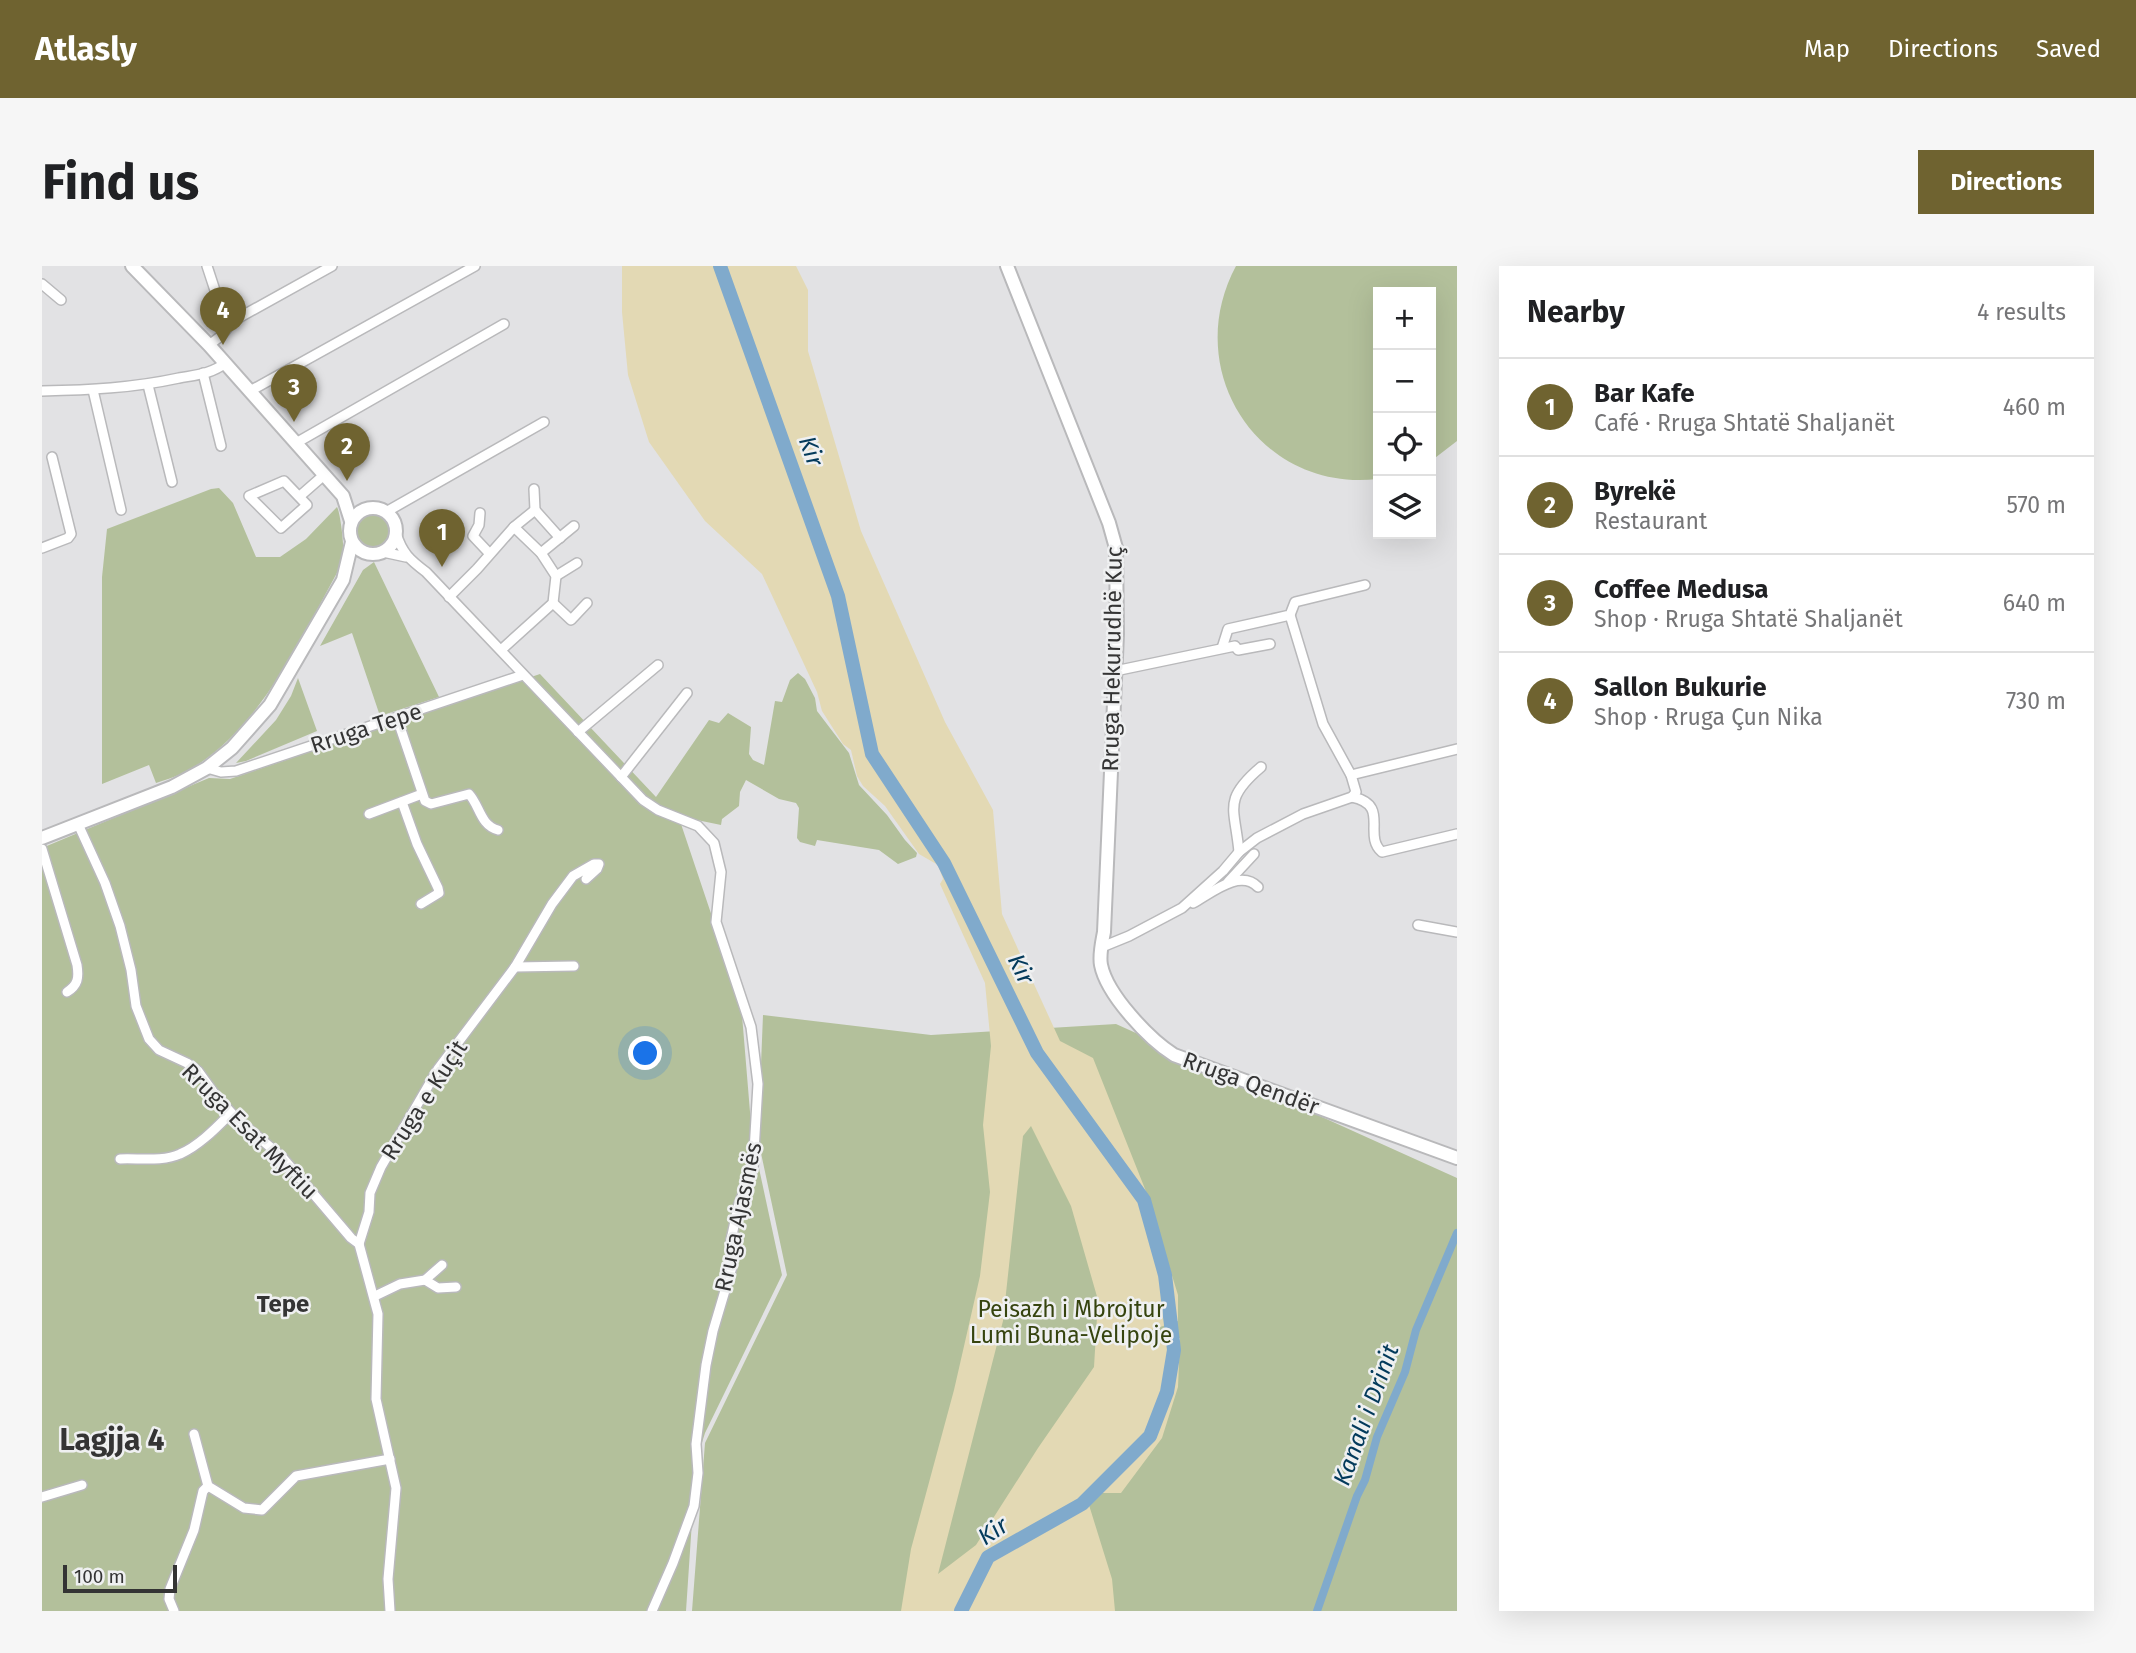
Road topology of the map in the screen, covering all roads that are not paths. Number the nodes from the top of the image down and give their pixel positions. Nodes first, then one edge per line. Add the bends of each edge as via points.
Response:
1 (132, 266) edge
2 (207, 266) edge
3 (332, 266) edge
4 (475, 266) edge
5 (1007, 266) edge
6 (42, 284) edge
7 (61, 300) dead end
8 (504, 324) dead end
9 (227, 327) junction
10 (209, 345) junction
11 (225, 363) junction
12 (204, 373) junction
13 (148, 384) junction
14 (93, 390) junction
15 (42, 391) edge
16 (250, 391) junction
17 (544, 422) dead end
18 (296, 443) junction
19 (221, 446) dead end
20 (52, 457) dead end
21 (324, 475) junction
22 (172, 482) dead end
23 (534, 489) dead end
24 (300, 496) junction
25 (343, 496) junction
26 (366, 508) junction
27 (121, 510) dead end
28 (535, 510) junction
29 (386, 512) junction
30 (480, 513) dead end
31 (351, 522) junction
32 (573, 526) dead end
33 (514, 527) junction
34 (396, 534) junction
35 (559, 538) junction
36 (352, 542) junction
37 (42, 548) edge
38 (379, 553) junction
39 (541, 553) junction
40 (489, 554) junction
41 (406, 557) junction
42 (577, 564) dead end
43 (347, 573) junction
44 (556, 576) junction
45 (1364, 585) dead end
46 (449, 597) junction
47 (553, 603) junction
48 (587, 603) dead end
49 (1290, 615) junction
50 (1269, 644) dead end
51 (1222, 648) junction
52 (500, 650) junction
53 (658, 665) dead end
54 (1115, 671) junction
55 (523, 675) junction
56 (687, 693) dead end
57 (397, 718) junction
58 (578, 732) junction
59 (1457, 749) edge
60 (1261, 767) dead end
61 (206, 768) junction
62 (1351, 775) junction
63 (621, 776) junction
64 (422, 794) junction
65 (1352, 797) junction
66 (402, 802) junction
67 (369, 814) dead end
68 (78, 824) junction
69 (498, 830) dead end
70 (1457, 834) edge
71 (42, 838) edge
72 (42, 849) edge
73 (1239, 852) junction
74 (1254, 853) dead end
75 (586, 879) dead end
76 (1227, 883) junction
77 (1258, 887) dead end
78 (421, 904) dead end
79 (1182, 908) junction
80 (1418, 925) dead end
81 (1457, 932) edge
82 (1102, 947) junction
83 (574, 966) dead end
84 (515, 967) junction
85 (67, 992) dead end
86 (231, 1113) junction
87 (120, 1158) dead end
88 (1457, 1158) edge
89 (359, 1244) junction
90 (442, 1265) dead end
91 (425, 1280) junction
92 (456, 1287) dead end
93 (375, 1296) junction
94 (194, 1434) dead end
95 (390, 1459) junction
96 (82, 1485) dead end
97 (208, 1486) junction
98 (42, 1497) edge
99 (174, 1611) edge
100 (390, 1611) edge
101 (652, 1611) edge

1 - 10 street
2 - 9 street
3 - 9 street
4 - 16 street
5 - 54 street, Rruga Hekurudhë Kuç via 1114,541
6 - 7 street
8 - 18 street
9 - 10 street
10 - 11 street
11 - 12 street
11 - 16 street
12 - 13 street
12 - 19 street
13 - 14 street
13 - 22 street
14 - 15 street
14 - 27 street
16 - 18 street
17 - 29 street
18 - 21 street
20 - 37 street via 71,534
21 - 24 street
21 - 25 street
23 - 28 street
24 - 24 street via 307,505 281,528 249,496 284,481
25 - 26 street
25 - 31 street
26 - 29 street
26 - 31 street
28 - 33 street
28 - 35 street
29 - 34 street
30 - 40 street via 473,536
31 - 36 street
32 - 35 street
33 - 39 street
33 - 40 street
34 - 38 street
34 - 41 street
35 - 39 street
36 - 38 street via 366,553
36 - 43 street
38 - 41 street
38 - 43 street
39 - 44 street
40 - 46 street
41 - 46 street
42 - 44 street
43 - 61 street via 270,705 233,748
44 - 47 street
45 - 49 street via 1295,602
46 - 52 street
47 - 48 street via 571,620
47 - 52 street
49 - 51 street via 1228,629
49 - 62 street via 1322,724
50 - 51 street
51 - 54 street
52 - 55 street
53 - 58 street
54 - 82 street, Rruga Hekurudhë Kuç
55 - 57 street, Rruga Tepe
55 - 58 street
56 - 63 street
57 - 61 street, Rruga Tepe via 236,771
57 - 64 street
58 - 63 street
59 - 62 street
60 - 73 street via 1244,781 1232,804
61 - 68 street via 172,787
62 - 65 street via 1356,792
63 - 101 street, Rruga Ajasmës via 651,806 698,826 714,844 720,861 716,922 754,1038 758,1109 753,1168 738,1207 731,1240 732,1267 706,1365 694,1506
64 - 66 street
64 - 69 street via 431,804 469,793 484,822
65 - 70 street via 1373,810 1377,848 1382,852
65 - 73 street via 1303,814
66 - 67 street
66 - 78 street via 439,893
68 - 71 street
68 - 86 street, Rruga Esat Myftiu via 117,916 145,1032 159,1050 198,1071
72 - 85 street via 78,965 78,981
73 - 79 street
74 - 76 street
75 - 84 street, Rruga e Kuçit via 598,864 573,876
76 - 77 street via 1247,881
76 - 79 street
79 - 82 street
80 - 81 street
82 - 88 street, Rruga Qendër via 1102,968 1115,994 1137,1022 1174,1055
83 - 84 street
84 - 89 street, Rruga e Kuçit via 444,1061 386,1158 370,1193
86 - 87 street via 180,1154
86 - 89 street, Rruga Esat Myftiu via 282,1157
89 - 93 street
90 - 91 street
91 - 92 street via 438,1288
91 - 93 street via 400,1284
93 - 95 street via 379,1324 376,1399
94 - 97 street
95 - 97 street via 296,1476 262,1510 244,1508
95 - 100 street via 396,1500 388,1579
96 - 98 street
97 - 99 street via 170,1589

